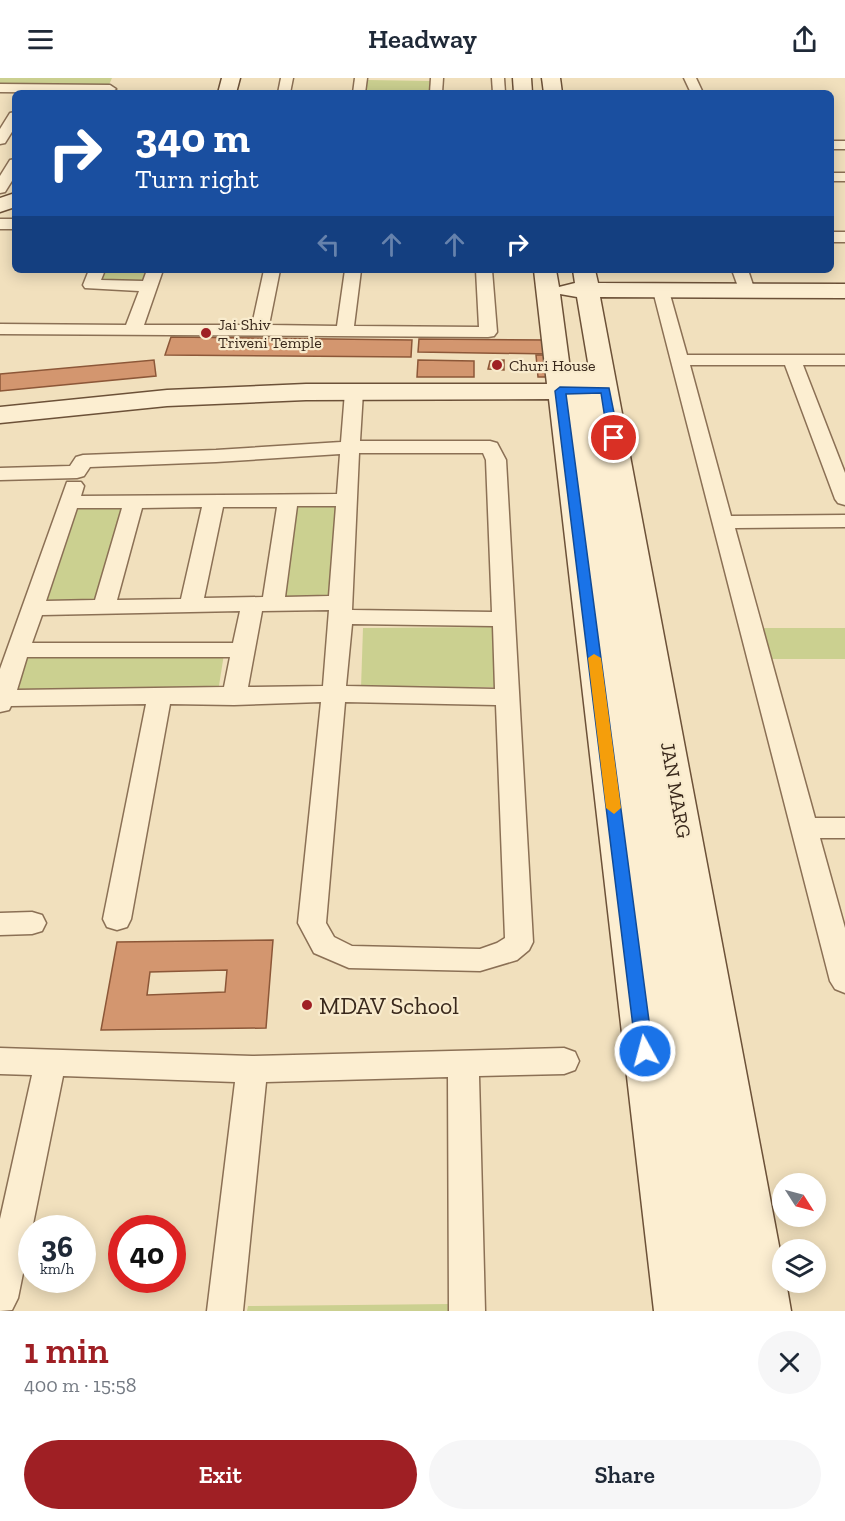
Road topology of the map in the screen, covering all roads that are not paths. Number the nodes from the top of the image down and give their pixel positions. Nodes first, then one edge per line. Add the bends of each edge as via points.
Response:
1 (111, 87) edge
2 (0, 88) edge
3 (20, 90) edge
4 (50, 90) edge
5 (12, 121) edge
6 (0, 141) edge
7 (12, 168) edge
8 (0, 189) edge
9 (96, 273) edge
10 (271, 273) edge
11 (353, 273) edge
12 (484, 273) edge
13 (152, 278) edge
14 (570, 278) edge
15 (743, 280) edge
16 (661, 291) junction
17 (845, 291) edge
18 (0, 329) edge
19 (133, 330) junction
20 (259, 330) junction
21 (345, 331) junction
22 (680, 360) junction
23 (792, 360) junction
24 (845, 360) edge
25 (583, 390) junction
26 (354, 392) junction
27 (3, 413) edge
28 (350, 447) junction
29 (77, 472) junction
30 (0, 474) edge
31 (845, 499) edge
32 (346, 500) junction
33 (134, 501) junction
34 (214, 501) junction
35 (288, 501) junction
36 (70, 502) junction
37 (845, 521) edge
38 (723, 522) junction
39 (262, 605) junction
40 (191, 606) junction
41 (104, 607) junction
42 (34, 608) junction
43 (340, 610) junction
44 (501, 618) junction
45 (20, 650) junction
46 (243, 650) junction
47 (334, 694) junction
48 (159, 697) junction
49 (234, 697) junction
50 (506, 697) junction
51 (1, 700) edge
52 (804, 828) junction
53 (845, 828) edge
54 (117, 919) dead end
55 (0, 924) edge
56 (32, 924) dead end
57 (844, 974) edge
58 (0, 1061) edge
59 (564, 1061) dead end
60 (50, 1063) junction
61 (463, 1063) junction
62 (252, 1069) junction
63 (0, 1299) edge
64 (225, 1311) edge
65 (467, 1311) edge
66 (678, 1311) edge
67 (726, 1311) edge
68 (767, 1311) edge

1 - 4 street
2 - 3 street
5 - 6 street
7 - 8 street
9 - 13 street via 90,285
10 - 20 street
11 - 21 street
12 - 21 street via 488,332
13 - 19 street
14 - 16 main road
14 - 25 main road, JAN MARG
15 - 16 main road
15 - 17 main road
16 - 22 street
18 - 19 street
19 - 20 street
20 - 21 street
22 - 23 street
22 - 38 street
23 - 24 street
23 - 31 street
25 - 26 main road
25 - 66 main road
25 - 67 main road, JAN MARG via 622,662
25 - 68 main road, JAN MARG
26 - 27 main road via 167,398
26 - 28 street
28 - 29 street via 83,461
28 - 32 street
28 - 44 street via 490,447 496,460
29 - 30 street
29 - 36 street
32 - 35 street
32 - 43 street
33 - 34 street
33 - 36 street
33 - 41 street
34 - 35 street
34 - 40 street
35 - 39 street
36 - 42 street
37 - 38 street
38 - 52 street
39 - 40 street
39 - 43 street
39 - 46 street
40 - 41 street
41 - 42 street
42 - 45 street
43 - 44 street
43 - 47 street
44 - 50 street
45 - 46 street
45 - 51 street
46 - 49 street
47 - 49 street
47 - 50 street
47 - 50 street via 312,923 324,945 349,957 480,960 507,952 519,942
48 - 49 street
48 - 51 street
48 - 54 street
52 - 53 street
52 - 57 street
55 - 56 street
58 - 60 street
59 - 61 street
60 - 62 street
60 - 63 street
61 - 62 street
61 - 65 street
62 - 64 street

